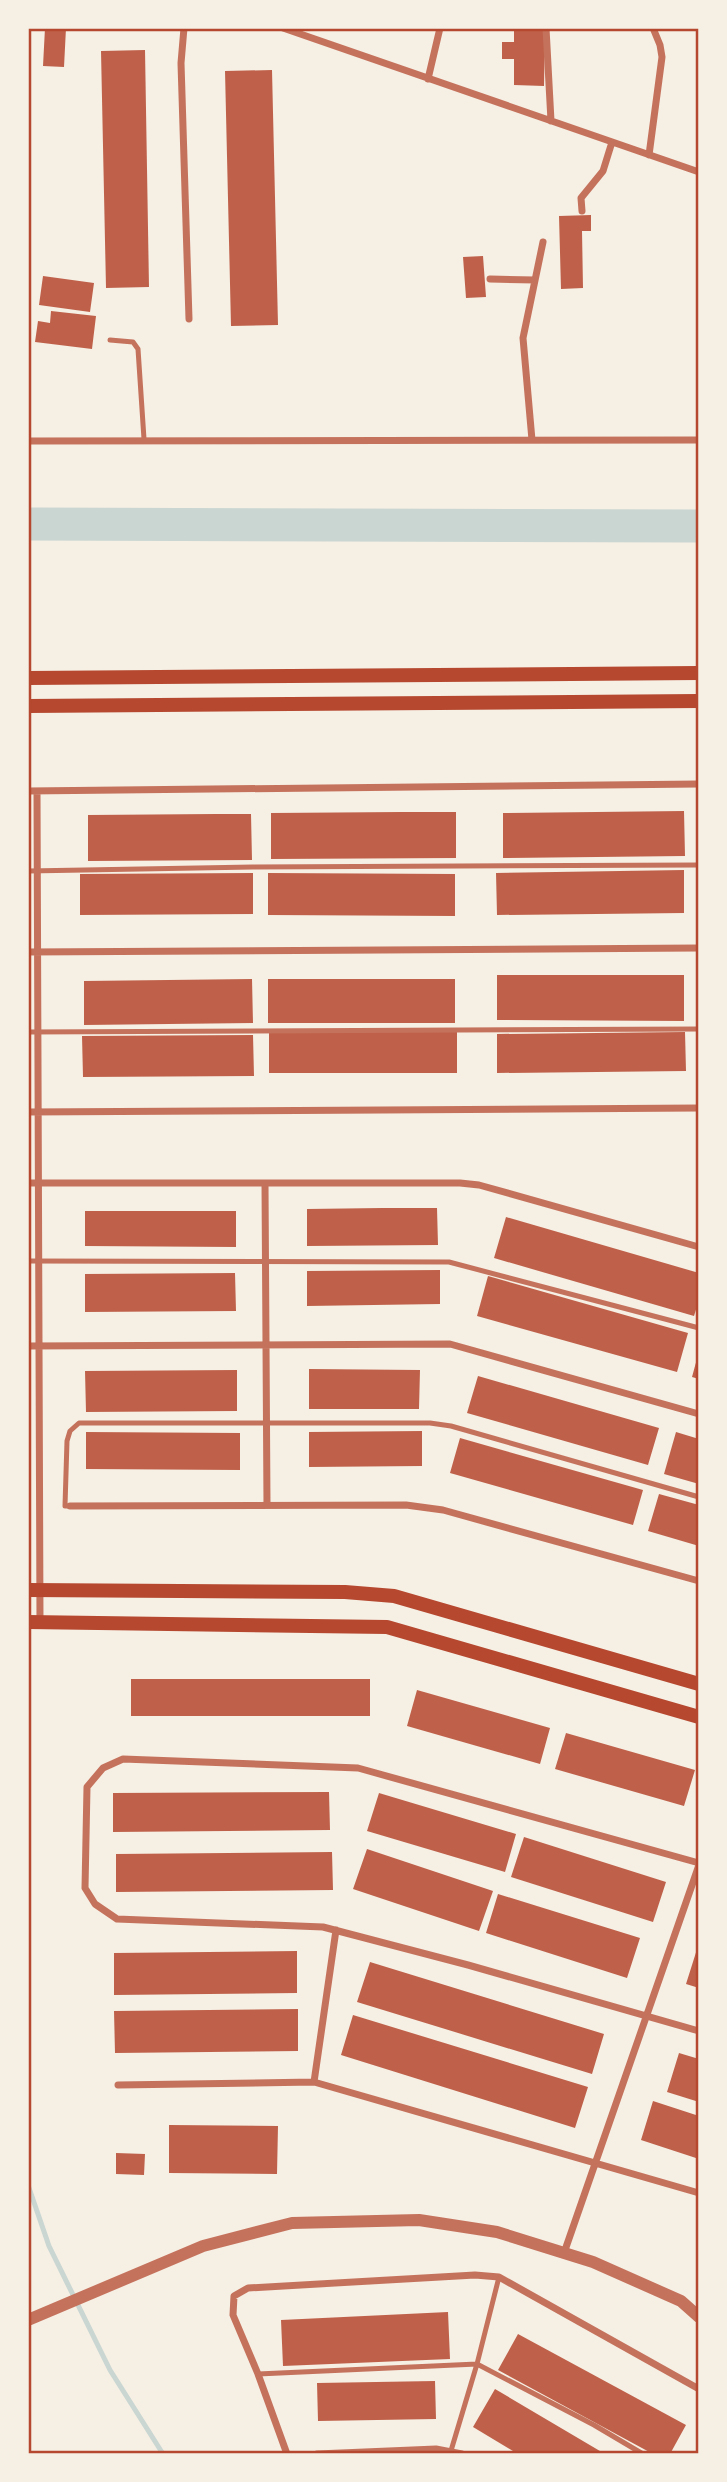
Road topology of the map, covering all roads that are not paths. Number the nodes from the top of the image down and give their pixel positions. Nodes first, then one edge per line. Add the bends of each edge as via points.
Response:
1 (184, 28) edge
2 (284, 28) edge
3 (440, 28) edge
4 (546, 28) edge
5 (653, 28) edge
6 (295, 30) edge
7 (428, 79) junction
8 (551, 121) junction
9 (612, 142) junction
10 (649, 155) junction
11 (699, 172) edge
12 (582, 211) dead end
13 (543, 242) dead end
14 (490, 279) dead end
15 (535, 280) junction
16 (189, 319) dead end
17 (110, 340) dead end
18 (144, 439) junction
19 (532, 440) junction
20 (699, 440) edge
21 (28, 441) edge
22 (699, 673) edge
23 (28, 678) edge
24 (699, 701) edge
25 (28, 706) edge
26 (699, 784) edge
27 (28, 791) edge
28 (37, 791) junction
29 (699, 864) edge
30 (28, 871) edge
31 (37, 872) junction
32 (699, 948) edge
33 (28, 951) edge
34 (38, 951) junction
35 (699, 1029) edge
36 (28, 1032) edge
37 (38, 1032) junction
38 (699, 1108) edge
39 (28, 1112) edge
40 (38, 1112) junction
41 (28, 1183) edge
42 (38, 1183) junction
43 (265, 1183) junction
44 (699, 1247) edge
45 (28, 1261) edge
46 (39, 1261) junction
47 (265, 1261) junction
48 (699, 1328) edge
49 (265, 1345) junction
50 (28, 1346) edge
51 (39, 1346) junction
52 (699, 1414) edge
53 (266, 1424) junction
54 (699, 1497) edge
55 (267, 1505) junction
56 (70, 1506) joint
57 (699, 1581) edge
58 (34, 1590) edge
59 (34, 1622) edge
60 (699, 1684) edge
61 (699, 1717) edge
62 (699, 1864) edge
63 (335, 1930) junction
64 (646, 2016) junction
65 (699, 2031) edge
66 (314, 2082) junction
67 (118, 2085) dead end
68 (595, 2162) junction
69 (699, 2193) edge
70 (564, 2253) junction
71 (499, 2277) junction
72 (699, 2317) edge
73 (28, 2320) edge
74 (477, 2364) junction
75 (258, 2374) junction
76 (699, 2389) edge
77 (451, 2452) edge
78 (288, 2454) edge
79 (317, 2454) edge
80 (462, 2454) edge
81 (643, 2454) edge

1 - 16 street via 181,63
2 - 6 street
3 - 7 street
4 - 8 street
5 - 10 street via 662,57
6 - 7 street
7 - 8 street
8 - 9 street
9 - 10 street
9 - 12 street via 603,171 581,198
10 - 11 street
13 - 15 street
14 - 15 street
15 - 19 street via 523,338
17 - 18 lane via 133,342 138,349
18 - 19 street
18 - 21 street
19 - 20 street
22 - 23 main road
24 - 25 main road
26 - 28 street
27 - 28 street
28 - 31 street
29 - 31 lane
30 - 31 lane
31 - 34 street
32 - 34 street
33 - 34 street
34 - 37 street
35 - 37 lane
36 - 37 lane
37 - 40 street
38 - 40 street
39 - 40 street
40 - 42 street
41 - 42 street
42 - 43 street
42 - 46 street
43 - 44 street via 479,1185
43 - 47 street
45 - 46 lane
46 - 47 lane
46 - 51 street
47 - 48 lane via 449,1262
47 - 49 street
49 - 51 street
49 - 52 street via 450,1345
49 - 53 street
50 - 51 street
51 - 58 street
53 - 54 lane via 451,1426
53 - 55 street
53 - 56 lane via 79,1423 67,1441 65,1506
55 - 56 street
55 - 57 street via 406,1505 443,1510
58 - 59 street
58 - 60 main road via 394,1596
59 - 61 main road via 387,1627
62 - 63 street via 358,1768 123,1759 103,1768 87,1787 85,1888 95,1904 117,1919
62 - 64 street
63 - 64 street
63 - 66 street
64 - 65 street
64 - 68 street
66 - 67 street
66 - 68 street
68 - 69 street
68 - 70 street
70 - 72 street via 681,2301
70 - 73 street via 496,2232 419,2220 292,2223 203,2246
71 - 74 lane
71 - 75 street via 248,2288 234,2295 233,2315
71 - 76 street
74 - 75 lane
74 - 77 lane
74 - 81 lane
75 - 78 street
77 - 79 street
77 - 80 street

